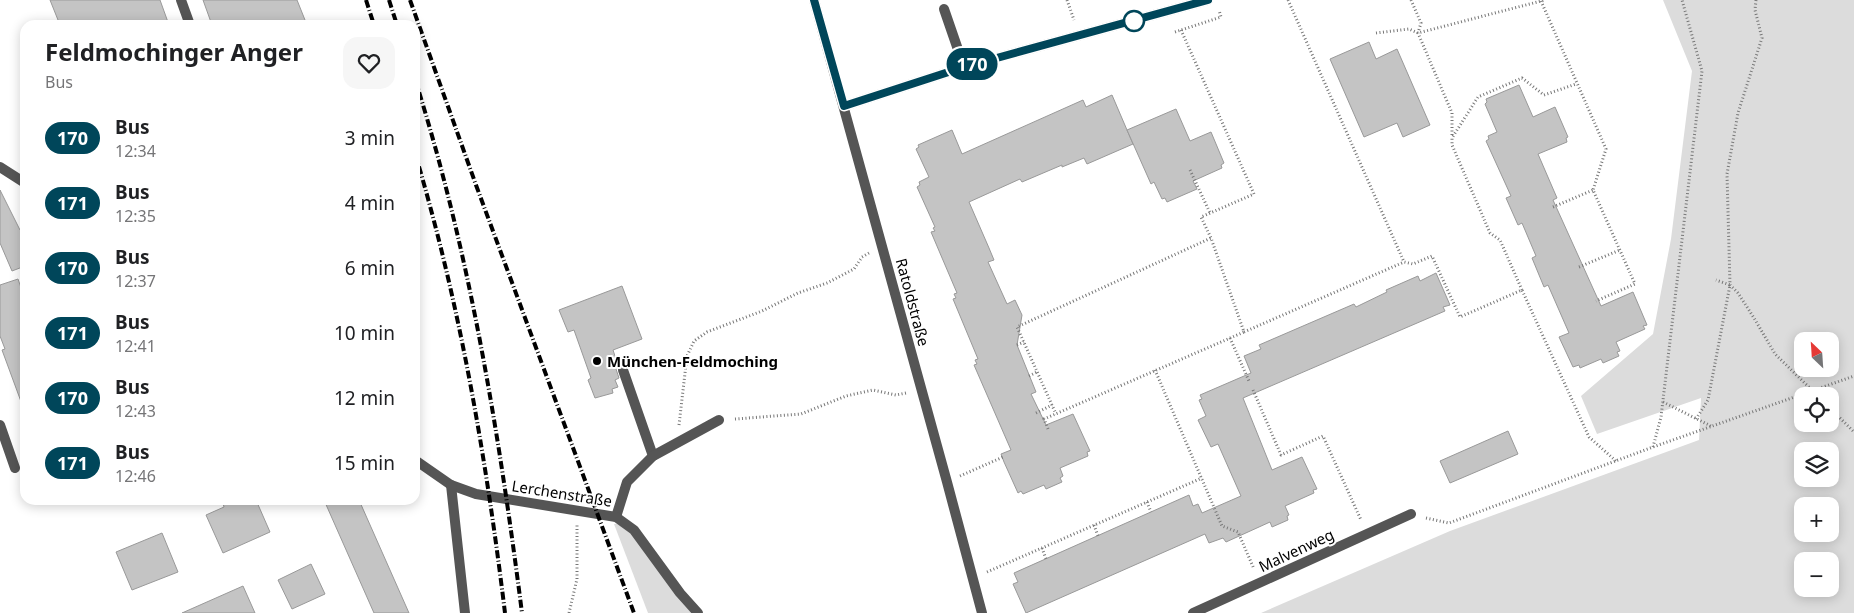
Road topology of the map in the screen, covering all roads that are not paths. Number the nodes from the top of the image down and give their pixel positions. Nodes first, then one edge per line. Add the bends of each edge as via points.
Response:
1 (181, 0) edge
2 (814, 0) edge
3 (1208, 0) edge
4 (944, 8) dead end
5 (188, 20) edge
6 (964, 67) junction
7 (844, 106) junction
8 (0, 167) edge
9 (20, 180) edge
10 (623, 370) dead end
11 (719, 420) road end
12 (0, 425) edge
13 (653, 456) junction
14 (420, 463) edge
15 (15, 468) dead end
16 (451, 485) junction
17 (1411, 514) road end
18 (616, 517) junction
19 (465, 613) edge
20 (698, 613) edge
21 (982, 613) edge
22 (1194, 613) edge

1 - 5 street
2 - 7 street, Ratoldstraße
3 - 6 street
4 - 6 street
6 - 7 street
7 - 21 street, Ratoldstraße
8 - 9 street
10 - 13 street
11 - 13 street
12 - 15 street
13 - 18 street via 627,482
14 - 16 street, Lerchenstraße
16 - 18 street, Lerchenstraße via 476,494
16 - 19 street
17 - 22 street, Malvenweg
18 - 20 street, Lerchenstraße via 634,530

